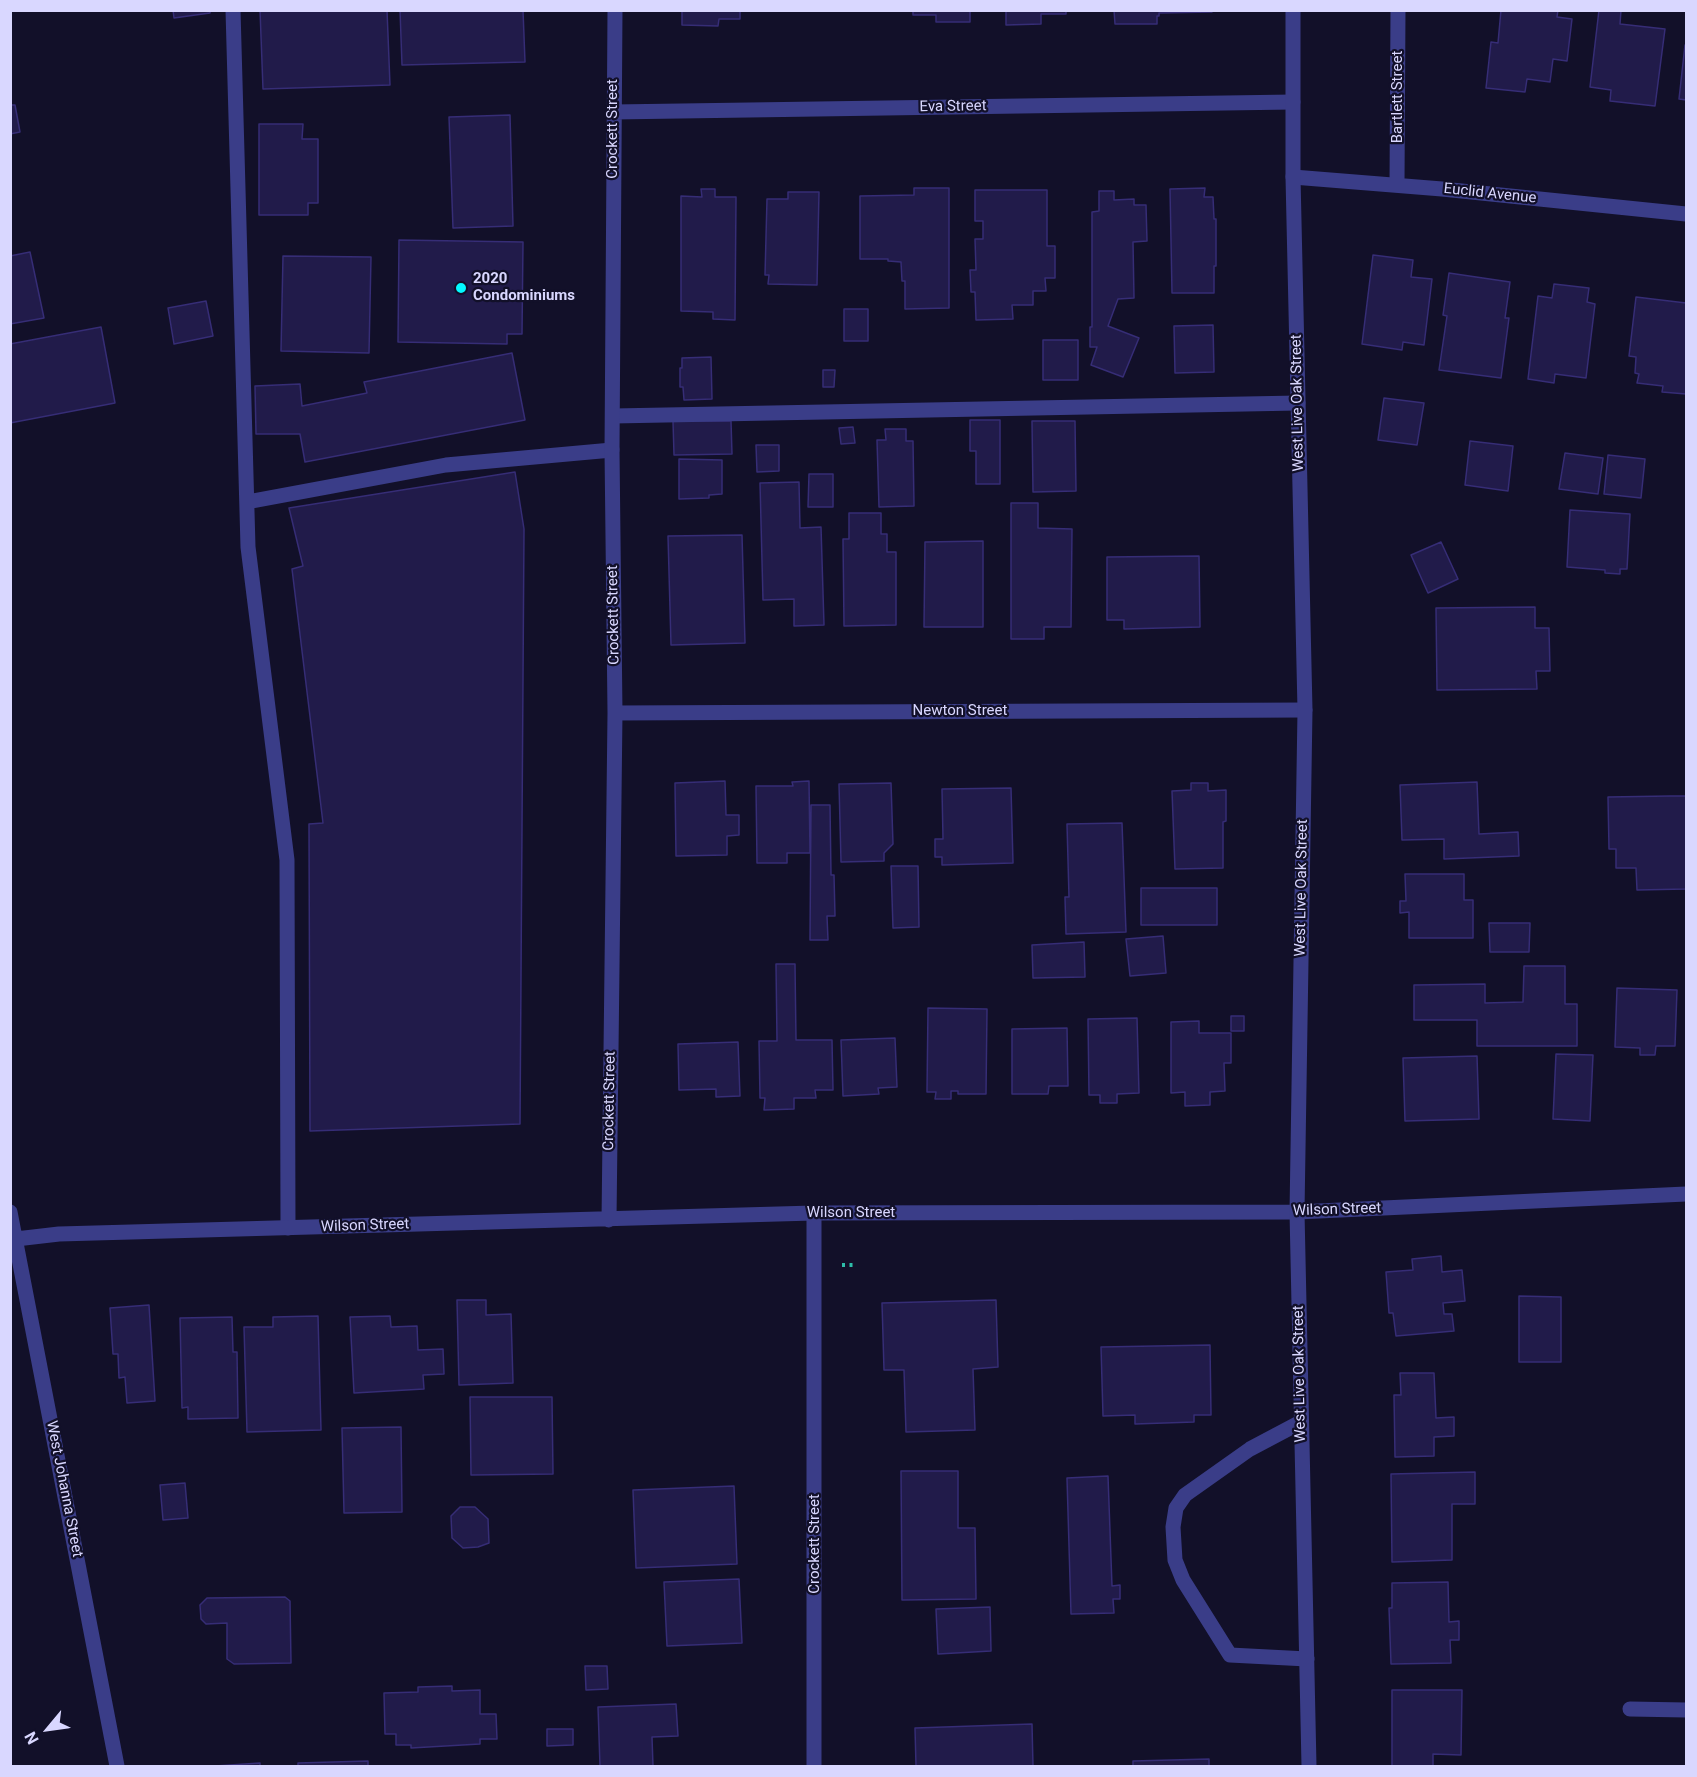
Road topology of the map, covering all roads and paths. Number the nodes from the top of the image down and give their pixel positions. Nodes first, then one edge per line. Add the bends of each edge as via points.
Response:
1 (233, 10) edge
2 (615, 10) edge
3 (1293, 10) edge
4 (1398, 10) edge
5 (1293, 102) junction
6 (613, 112) junction
7 (1293, 177) junction
8 (1397, 184) junction
9 (1686, 214) edge
10 (1298, 403) junction
11 (613, 416) junction
12 (612, 450) junction
13 (247, 502) junction
14 (1305, 710) junction
15 (615, 713) junction
16 (1686, 1194) edge
17 (10, 1212) edge
18 (1297, 1212) junction
19 (814, 1213) junction
20 (609, 1220) junction
21 (288, 1228) junction
22 (16, 1239) junction
23 (1302, 1422) junction
24 (1307, 1659) junction
25 (1630, 1709) dead end
26 (1686, 1710) edge
27 (117, 1767) edge
28 (814, 1767) edge
29 (1309, 1767) edge

1 - 13 street
2 - 6 street, Crockett Street
3 - 5 street, West Live Oak Street
4 - 8 street, Bartlett Street
5 - 6 street, Eva Street
5 - 7 street, West Live Oak Street
6 - 11 street, Crockett Street
7 - 8 street, Euclid Avenue
7 - 10 street, West Live Oak Street
8 - 9 street, Euclid Avenue
10 - 11 street
10 - 14 street, West Live Oak Street
11 - 12 street, Crockett Street
12 - 13 street via 446,465
12 - 15 street, Crockett Street
13 - 21 street via 248,547 286,860
14 - 15 street, Newton Street
14 - 18 street, West Live Oak Street
15 - 20 street, Crockett Street
16 - 18 street, Wilson Street
17 - 22 street, West Johanna Street
18 - 19 street, Wilson Street
18 - 23 street, West Live Oak Street
19 - 20 street, Wilson Street
19 - 28 street, Crockett Street
20 - 21 street, Wilson Street
21 - 22 street, Wilson Street via 59,1234
22 - 27 street, West Johanna Street
23 - 24 street, West Live Oak Street
23 - 24 street via 1250,1449 1185,1495 1176,1508 1173,1527 1175,1560 1183,1580 1230,1655
24 - 29 street, West Live Oak Street
25 - 26 street

